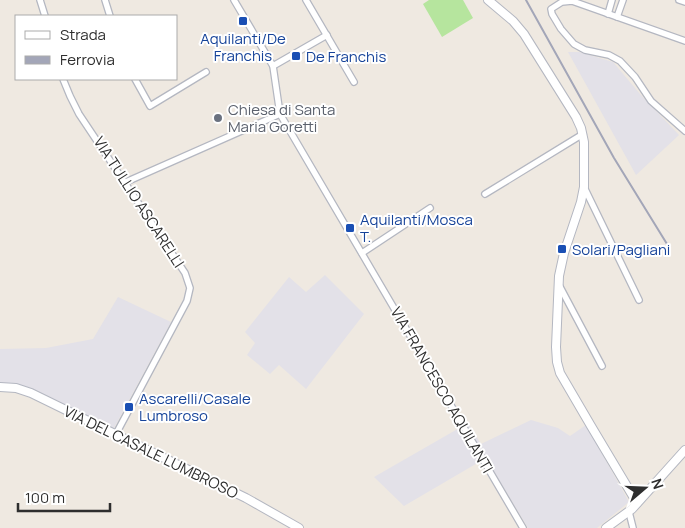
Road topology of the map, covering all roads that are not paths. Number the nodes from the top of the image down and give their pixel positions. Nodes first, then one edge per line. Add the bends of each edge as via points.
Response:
1 (40, 0) edge
2 (105, 0) edge
3 (234, 0) edge
4 (306, 0) edge
5 (488, 0) edge
6 (612, 0) edge
7 (623, 0) edge
8 (679, 0) edge
9 (566, 1) edge
10 (685, 2) edge
11 (608, 14) junction
12 (45, 15) edge
13 (110, 15) edge
14 (617, 17) junction
15 (326, 35) junction
16 (685, 41) edge
17 (273, 66) junction
18 (206, 72) dead end
19 (63, 80) edge
20 (136, 80) edge
21 (354, 82) dead end
22 (280, 114) junction
23 (685, 131) edge
24 (583, 134) junction
25 (126, 182) junction
26 (584, 187) junction
27 (486, 194) dead end
28 (430, 208) dead end
29 (362, 253) junction
30 (558, 283) junction
31 (640, 300) dead end
32 (602, 366) dead end
33 (0, 387) edge
34 (116, 434) junction
35 (685, 450) edge
36 (637, 503) junction
37 (628, 512) junction
38 (298, 528) edge
39 (523, 528) edge
40 (606, 528) edge
41 (633, 528) edge

1 - 12 street
2 - 13 street
3 - 17 street, VIA FRANCESCO AQUILANTI
4 - 15 street
5 - 24 street via 527,38
6 - 11 street
7 - 14 street
8 - 10 street
9 - 11 street
9 - 23 street via 551,10 568,37 583,49 620,61 651,101
11 - 14 street
14 - 16 street
15 - 17 street
15 - 21 street
17 - 22 street, VIA FRANCESCO AQUILANTI
18 - 20 street via 150,106
19 - 25 street, VIA TULLIO ASCARELLI via 79,114
22 - 25 street
22 - 29 street, VIA FRANCESCO AQUILANTI
24 - 26 street
24 - 27 street
25 - 34 street, VIA TULLIO ASCARELLI via 178,261 190,290 187,302
26 - 30 street
26 - 31 street
28 - 29 street
29 - 39 street, VIA FRANCESCO AQUILANTI
30 - 32 street
30 - 36 street via 556,352 559,370
33 - 34 street, VIA DEL CASALE LUMBROSO via 26,391
34 - 38 street, VIA DEL CASALE LUMBROSO via 246,498
35 - 36 street
36 - 37 street
37 - 40 street
37 - 41 street

